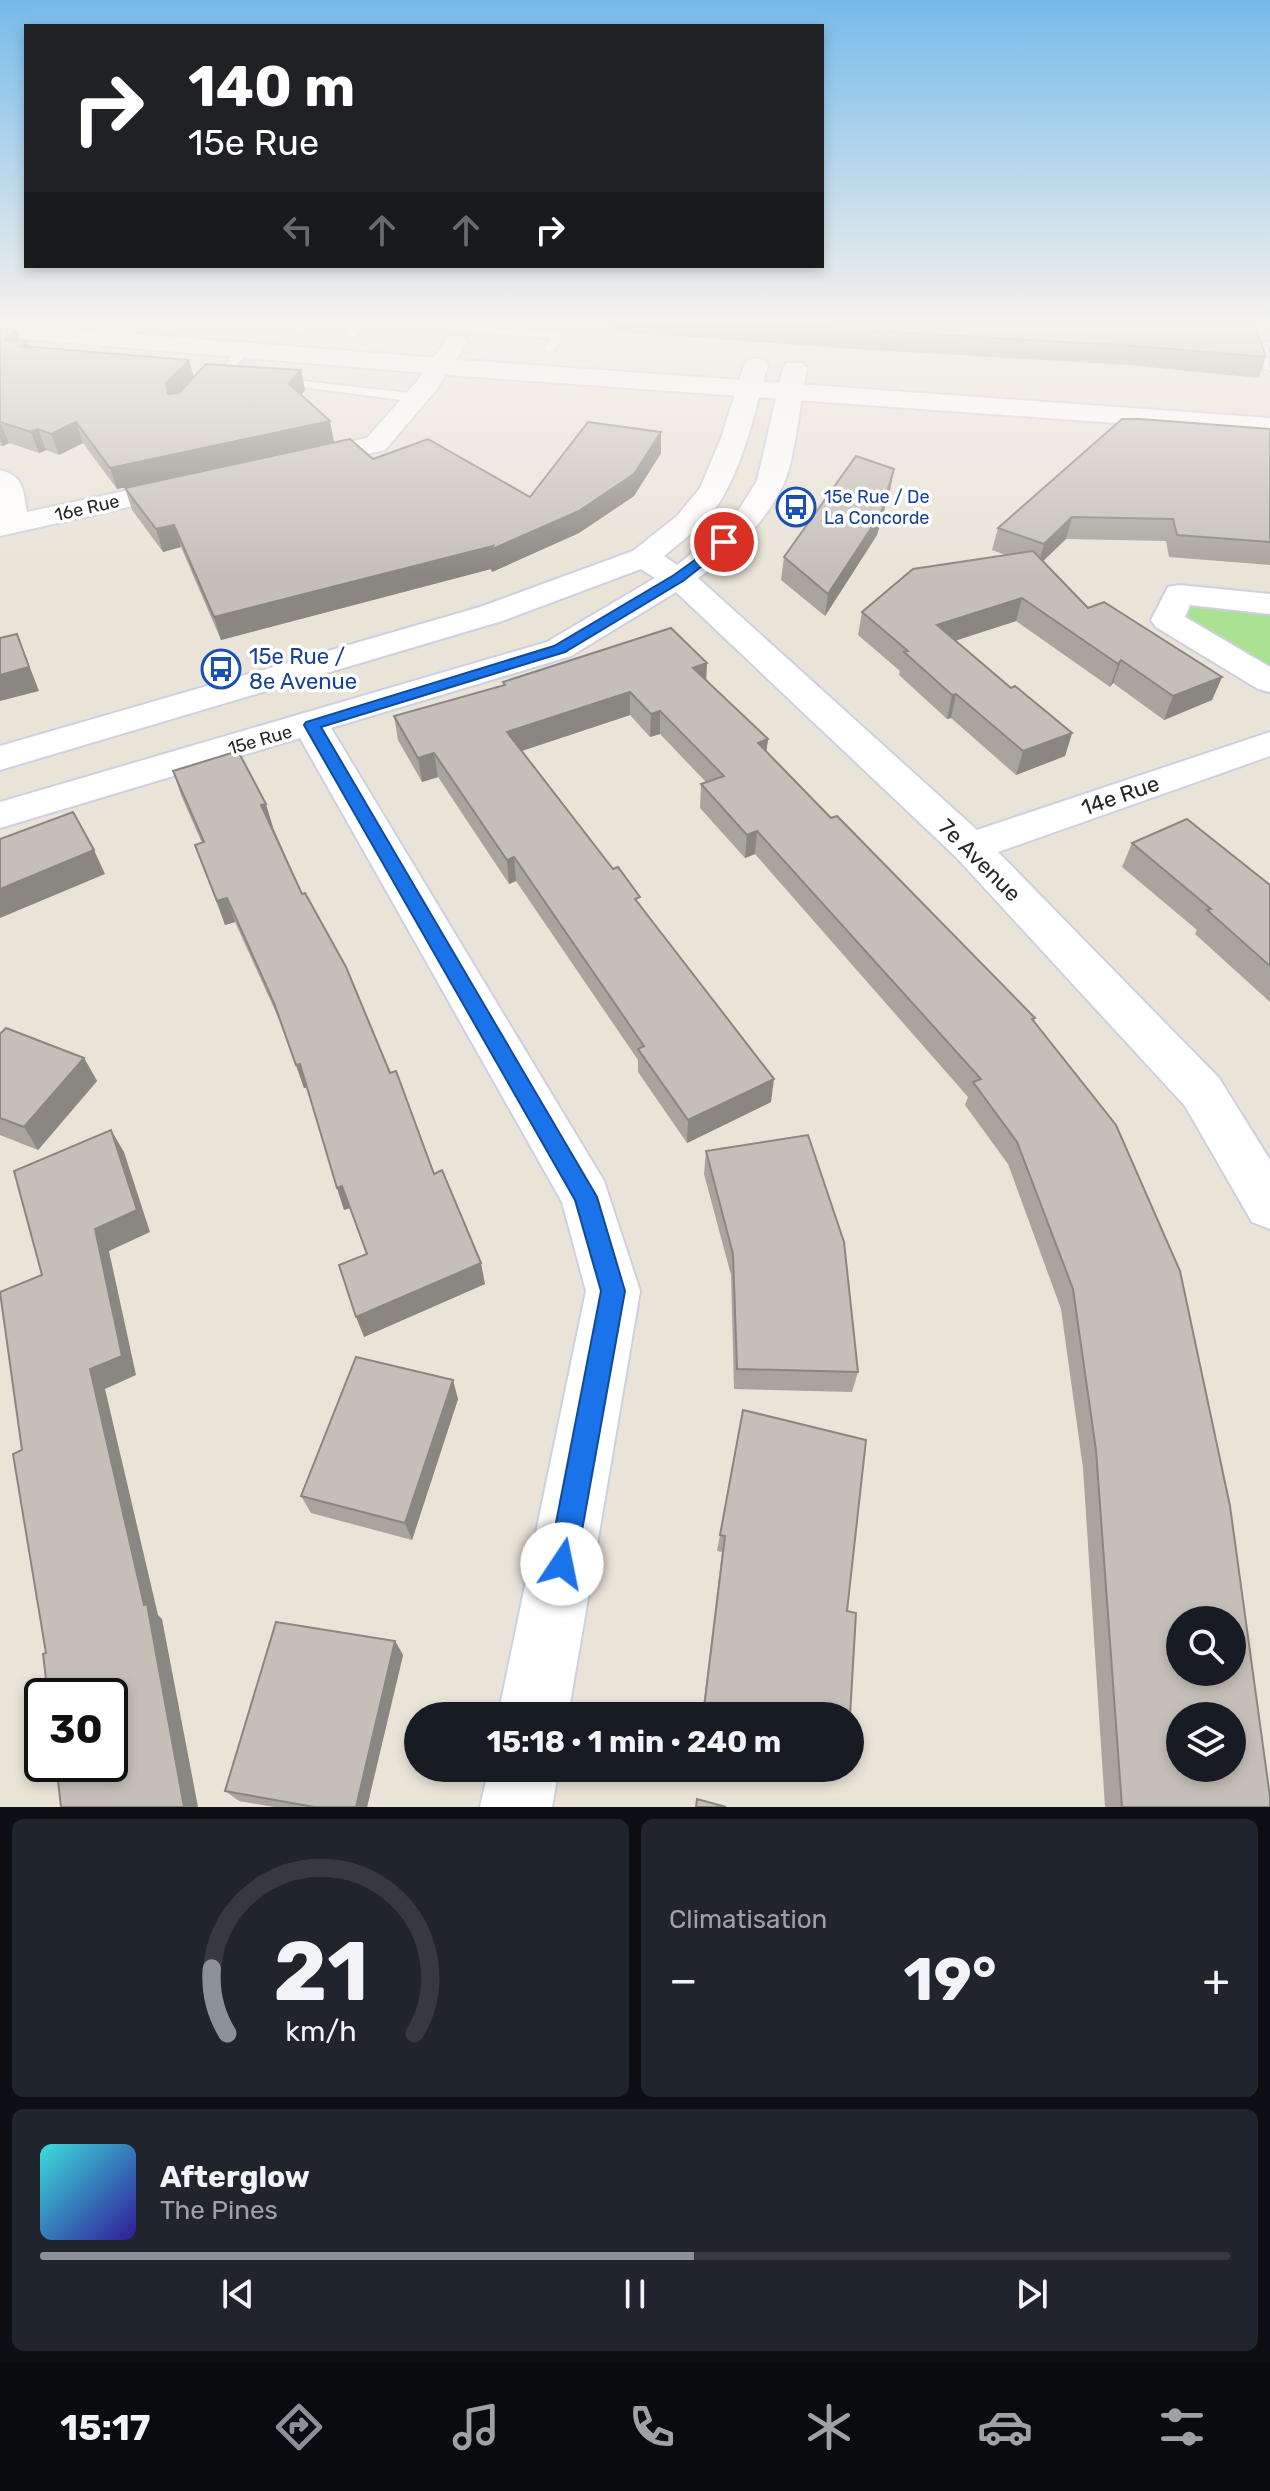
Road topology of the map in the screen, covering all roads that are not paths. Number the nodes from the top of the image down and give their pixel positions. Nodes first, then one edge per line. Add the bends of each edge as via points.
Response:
1 (410, 406) edge
2 (736, 406) edge
3 (787, 406) edge
4 (1066, 406) edge
5 (1270, 426) edge
6 (286, 464) edge
7 (0, 478) edge
8 (210, 481) edge
9 (7, 526) edge
10 (644, 557) junction
11 (678, 578) junction
12 (1270, 604) edge
13 (1270, 682) edge
14 (311, 725) junction
15 (1270, 743) edge
16 (0, 758) edge
17 (0, 815) edge
18 (970, 847) junction
19 (1270, 1206) edge
20 (536, 1702) edge
21 (521, 1782) edge
22 (516, 1807) edge

1 - 6 street via 376,444
2 - 10 street via 713,490 687,522
3 - 11 street, 15e Rue via 767,490 730,536
4 - 5 street
7 - 9 street via 7,481
8 - 9 street, 16e Rue
10 - 11 street, 7e Avenue
10 - 16 street via 491,614
11 - 14 street, 15e Rue via 559,649
11 - 18 street, 7e Avenue
12 - 13 street via 1179,594 1167,620
14 - 17 street, 15e Rue
14 - 20 street via 586,1197 613,1291
15 - 18 street, 14e Rue
18 - 19 street, 7e Avenue via 1202,1092
21 - 22 street

